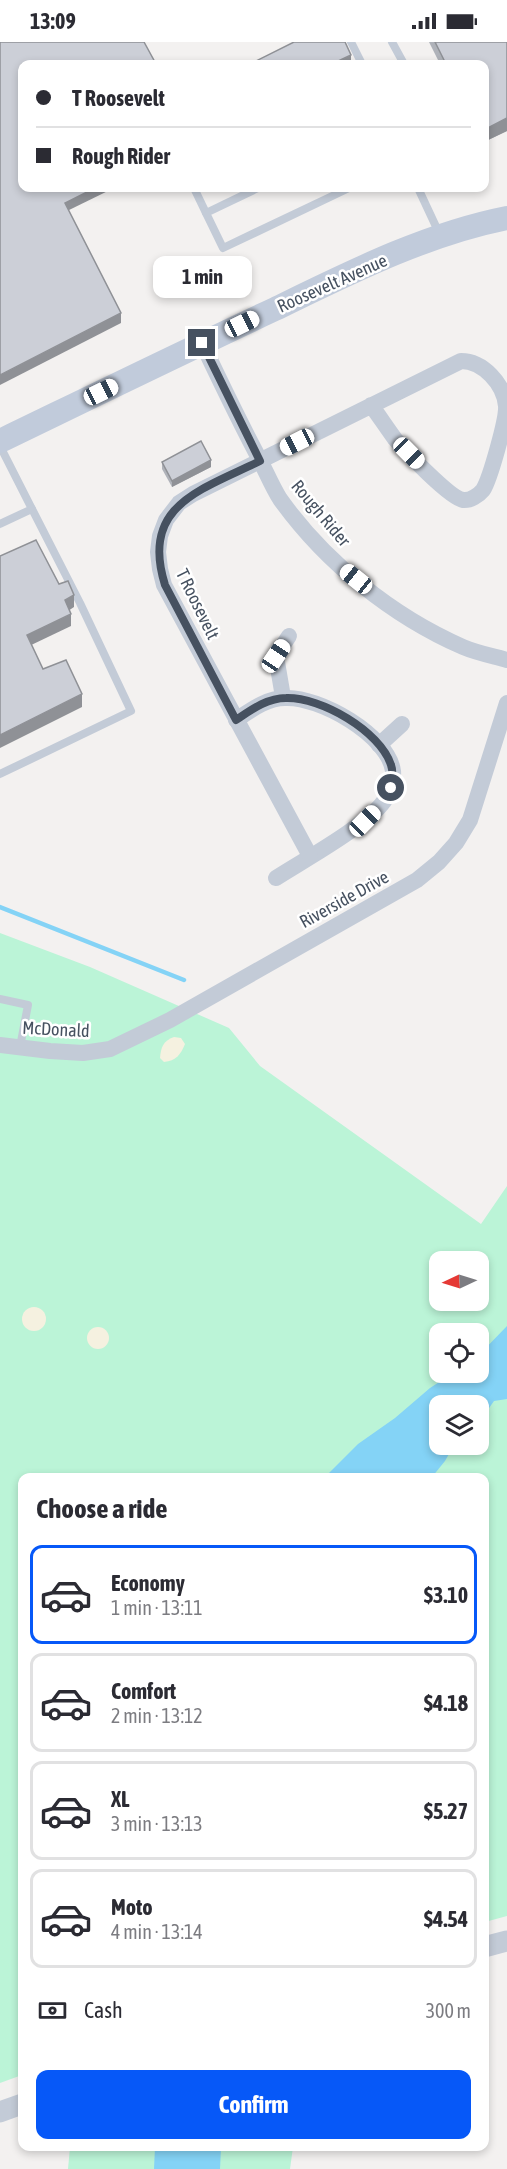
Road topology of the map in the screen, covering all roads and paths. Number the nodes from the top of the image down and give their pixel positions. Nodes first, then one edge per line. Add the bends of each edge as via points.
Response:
1 (351, 42) edge
2 (392, 42) edge
3 (360, 60) edge
4 (402, 60) edge
5 (196, 192) edge
6 (250, 192) edge
7 (341, 192) edge
8 (420, 192) edge
9 (206, 213) junction
10 (507, 218) edge
11 (441, 237) junction
12 (202, 343) junction
13 (371, 405) junction
14 (0, 441) edge
15 (0, 446) edge
16 (260, 461) junction
17 (33, 509) junction
18 (0, 524) edge
19 (289, 636) dead end
20 (507, 660) edge
21 (283, 697) junction
22 (507, 703) edge
23 (236, 720) junction
24 (402, 724) dead end
25 (379, 745) junction
26 (0, 774) edge
27 (310, 856) junction
28 (276, 878) dead end
29 (0, 999) edge
30 (0, 1045) edge
31 (20, 1047) junction
32 (110, 1049) joint
33 (507, 1941) edge
34 (489, 1946) edge
35 (18, 2105) edge
36 (0, 2112) edge

1 - 3 lane
2 - 4 lane
5 - 9 lane
6 - 9 lane
7 - 9 lane via 223,248
8 - 11 lane
10 - 11 main road, Roosevelt Avenue via 471,225
11 - 12 main road, Roosevelt Avenue
12 - 14 main road, Roosevelt Avenue
12 - 16 street, Rough Rider
13 - 13 street, T Roosevelt via 461,361 482,368 495,380 506,404 506,417 484,488 464,500 434,480 396,440
13 - 16 street, T Roosevelt
15 - 17 lane
16 - 20 street, Rough Rider via 279,498 310,535 381,600 465,648
16 - 23 street, T Roosevelt via 179,503 166,520 158,552 165,585
17 - 18 lane
17 - 26 lane via 131,711
19 - 21 street via 276,656
21 - 23 street via 262,703
21 - 25 street via 331,710
22 - 32 street, Riverside Drive via 470,820 439,862 405,888
23 - 27 street, T Roosevelt
24 - 25 street
25 - 27 street via 393,771 385,801 365,821
27 - 28 street
29 - 31 lane via 28,1005
30 - 31 street, McDonald
31 - 32 street, McDonald via 83,1053
33 - 34 street
35 - 36 street

